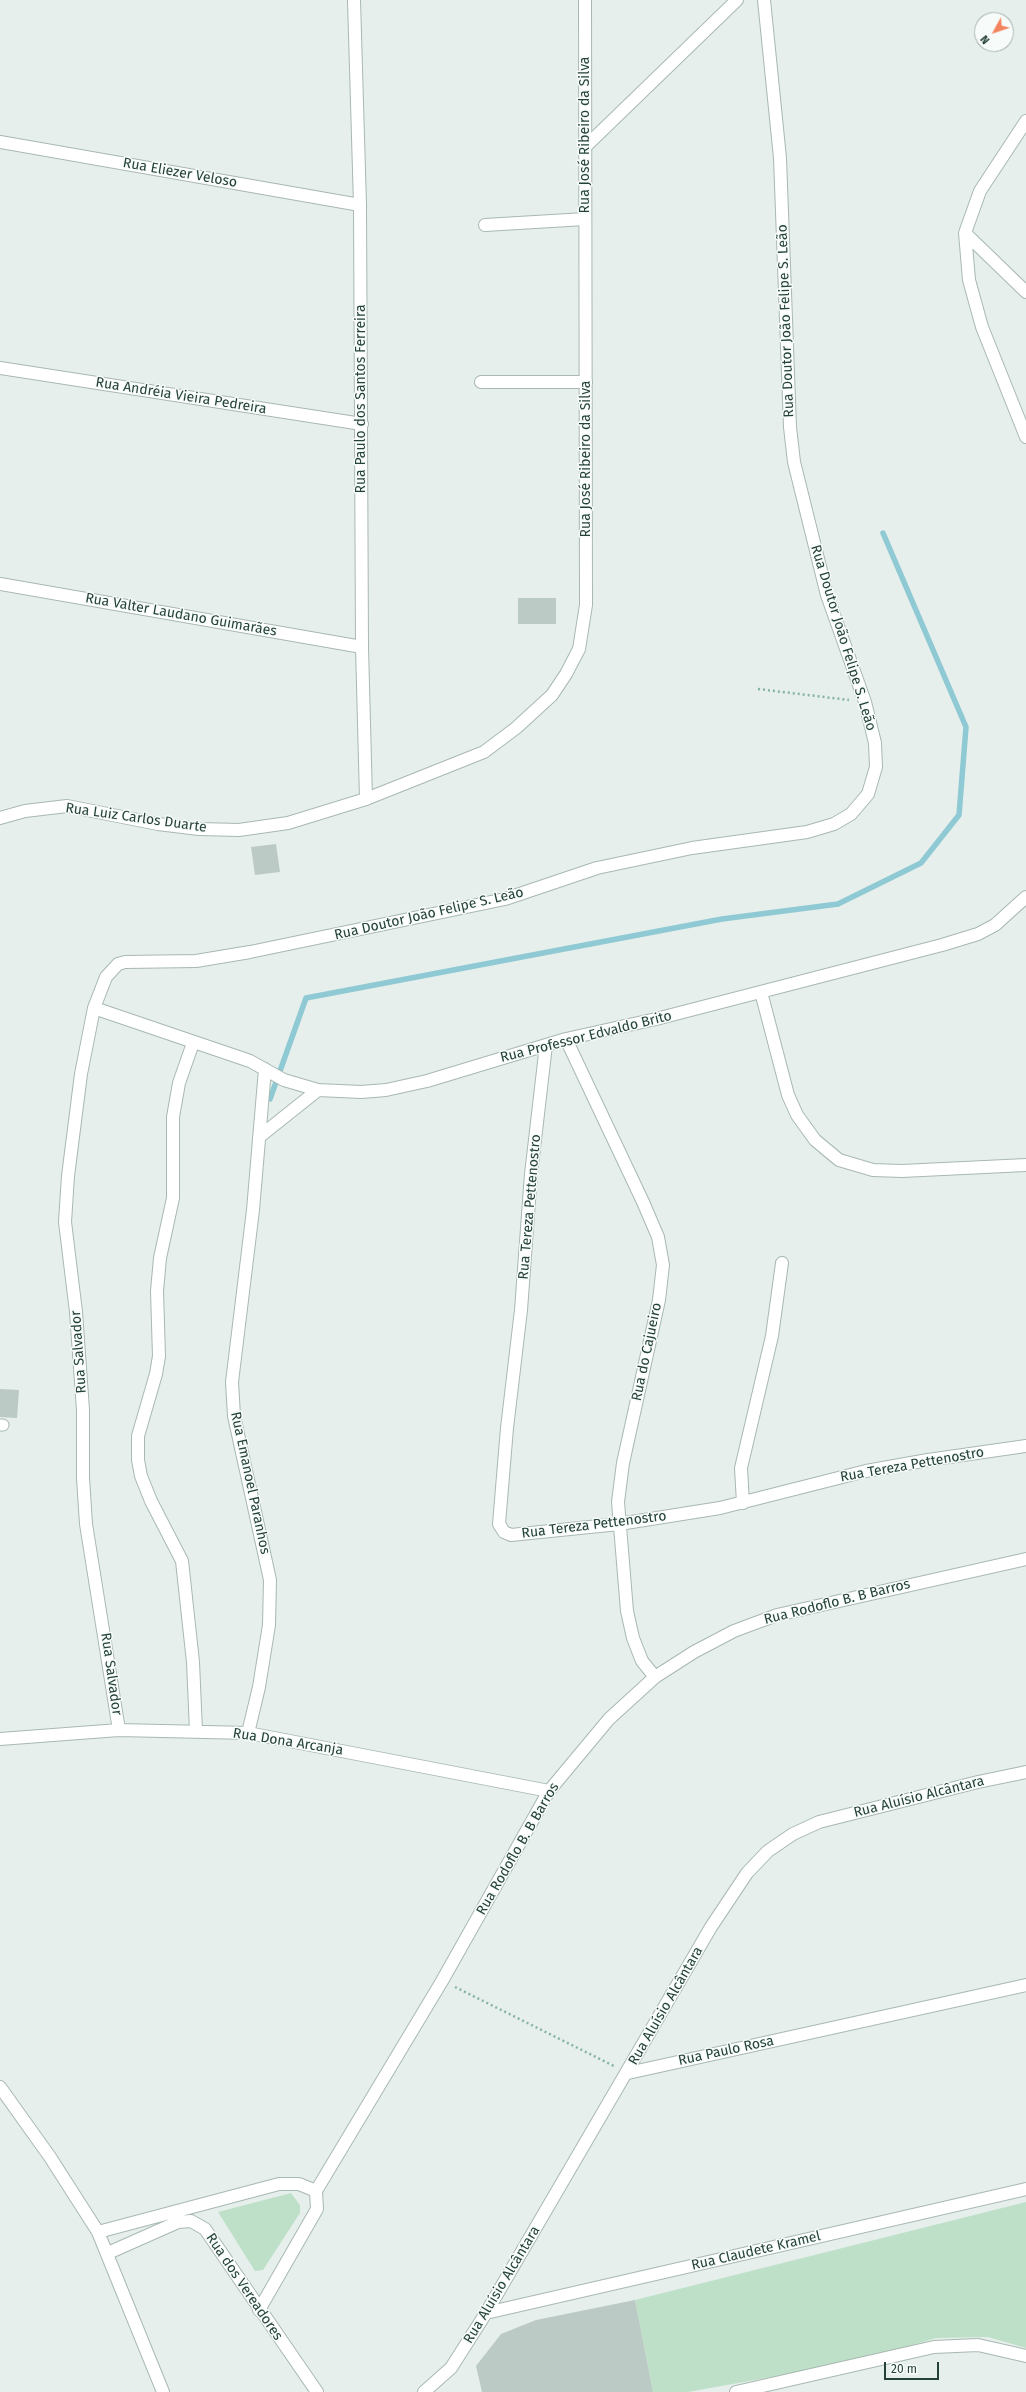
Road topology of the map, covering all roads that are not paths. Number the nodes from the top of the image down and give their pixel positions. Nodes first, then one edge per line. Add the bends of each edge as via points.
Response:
1 (354, 0) edge
2 (585, 0) edge
3 (737, 0) edge
4 (764, 0) edge
5 (1026, 121) edge
6 (0, 142) edge
7 (585, 147) junction
8 (360, 205) junction
9 (586, 219) junction
10 (485, 225) dead end
11 (965, 233) junction
12 (1026, 292) edge
13 (0, 368) edge
14 (481, 382) dead end
15 (586, 382) junction
16 (362, 424) junction
17 (1026, 437) edge
18 (0, 584) edge
19 (362, 647) junction
20 (366, 798) junction
21 (0, 818) edge
22 (1026, 898) edge
23 (106, 977) joint
24 (761, 992) junction
25 (94, 1008) junction
26 (566, 1039) junction
27 (193, 1043) junction
28 (546, 1044) junction
29 (265, 1069) junction
30 (318, 1090) junction
31 (259, 1137) junction
32 (1026, 1165) edge
33 (782, 1263) dead end
34 (1026, 1446) edge
35 (743, 1504) junction
36 (619, 1524) junction
37 (1026, 1560) edge
38 (655, 1677) junction
39 (119, 1730) junction
40 (196, 1731) junction
41 (248, 1732) junction
42 (0, 1739) edge
43 (1026, 1772) edge
44 (549, 1791) junction
45 (1026, 1985) edge
46 (628, 2072) junction
47 (0, 2087) edge
48 (1026, 2188) edge
49 (316, 2191) junction
50 (98, 2232) junction
51 (108, 2254) junction
52 (259, 2310) junction
53 (486, 2313) junction
54 (1026, 2356) edge
55 (163, 2392) edge
56 (317, 2392) edge
57 (424, 2392) edge
58 (736, 2392) edge

1 - 8 street, Rua Paulo dos Santos Ferreira
2 - 7 street, Rua José Ribeiro da Silva
3 - 7 street
4 - 23 street, Rua Doutor João Felipe S. Leão via 780,158 790,427 794,462 827,594 865,702 875,743 876,767 868,794 851,814 834,824 807,832 692,848 597,868 505,899 257,951 196,962 125,962 118,964
5 - 11 street via 980,192
6 - 8 street, Rua Eliezer Veloso
7 - 9 street, Rua José Ribeiro da Silva
8 - 16 street, Rua Paulo dos Santos Ferreira
9 - 10 street
9 - 15 street, Rua José Ribeiro da Silva
11 - 12 street
11 - 17 street via 969,280 982,327
13 - 16 street, Rua Andréia Vieira Pedreira
14 - 15 street
15 - 20 street, Rua José Ribeiro da Silva via 586,605 579,649 566,674 552,695 516,728 484,752
16 - 19 street, Rua Paulo dos Santos Ferreira
18 - 19 street, Rua Valter Laudano Guimarães
19 - 20 street, Rua Paulo dos Santos Ferreira
20 - 21 street, Rua Luiz Carlos Duarte via 288,823 239,830 158,824 68,806 25,811
22 - 24 street, Rua Professor Edvaldo Brito via 995,925 978,934
23 - 25 street, Rua Salvador
24 - 26 street, Rua Professor Edvaldo Brito
24 - 32 street via 788,1095 797,1116 815,1140 839,1160 873,1170 902,1171
25 - 27 street, Rua Professor Edvaldo Brito
25 - 39 street, Rua Salvador via 80,1082 65,1222 76,1312 83,1410 86,1524
26 - 28 street, Rua Professor Edvaldo Brito
26 - 36 street, Rua do Cajueiro via 649,1216 658,1237 663,1265 659,1300 623,1462 618,1502
27 - 29 street, Rua Professor Edvaldo Brito via 250,1061
27 - 40 street via 179,1083 172,1117 175,1176 160,1258 157,1292 159,1356 138,1436 138,1452 141,1476 146,1490 182,1562 193,1662
28 - 30 street, Rua Professor Edvaldo Brito via 427,1081 386,1090
28 - 36 street, Rua Tereza Pettenostro via 531,1174 521,1310 499,1524 504,1532 511,1535
29 - 30 street, Rua Professor Edvaldo Brito via 284,1080
29 - 31 street, Rua Emanoel Paranhos
30 - 31 street
31 - 41 street, Rua Emanoel Paranhos via 253,1210 232,1382 234,1416 270,1580 269,1625 259,1687
33 - 35 street via 772,1336 741,1468
34 - 35 street, Rua Tereza Pettenostro via 866,1471
35 - 36 street, Rua Tereza Pettenostro
36 - 38 street, Rua do Cajueiro via 627,1612 633,1638 642,1661
37 - 38 street, Rua Rodoflo B. B Barros via 777,1615 734,1631
38 - 44 street, Rua Rodoflo B. B Barros via 609,1719
39 - 40 street, Rua Dona Arcanja
39 - 42 street, Rua Dona Arcanja
40 - 41 street, Rua Dona Arcanja
41 - 44 street, Rua Dona Arcanja
43 - 46 street, Rua Aluísio Alcântara via 819,1822 793,1834 768,1851 747,1873 712,1927
44 - 49 street, Rua Rodoflo B. B Barros via 442,1981
45 - 46 street, Rua Paulo Rosa
46 - 53 street, Rua Aluísio Alcântara
47 - 50 street via 50,2157
48 - 53 street, Rua Claudete Kramel
49 - 50 street via 299,2184 279,2184
49 - 52 street via 317,2209
50 - 51 street
51 - 52 street, Rua dos Vereadores via 178,2222 191,2221 205,2229
51 - 55 street
52 - 56 street, Rua dos Vereadores
53 - 57 street, Rua Aluísio Alcântara via 451,2368
54 - 58 street via 978,2345 934,2347

